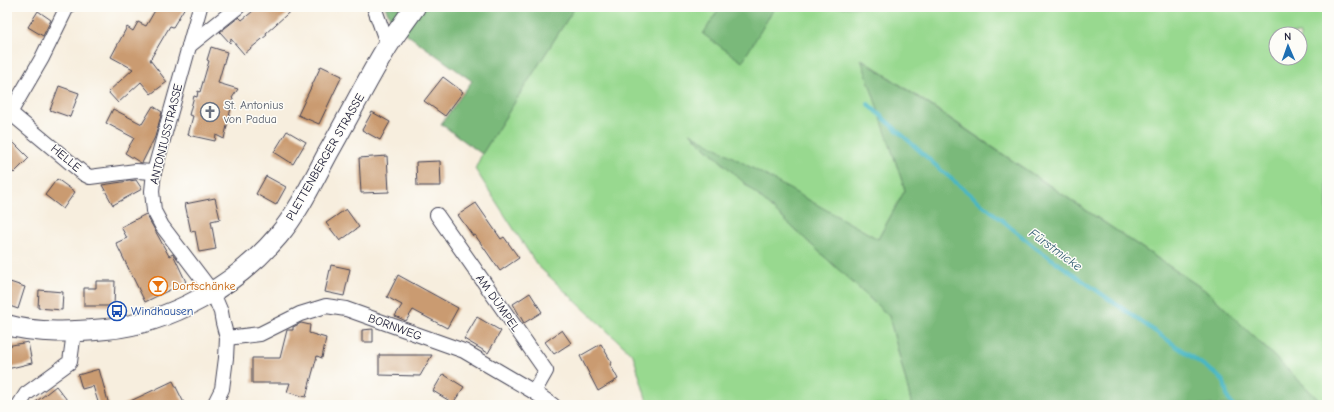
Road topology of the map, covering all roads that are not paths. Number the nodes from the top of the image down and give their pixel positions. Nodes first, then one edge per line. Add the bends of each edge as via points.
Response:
1 (67, 7) edge
2 (200, 7) edge
3 (238, 7) edge
4 (374, 7) edge
5 (415, 7) edge
6 (189, 46) junction
7 (388, 46) junction
8 (9, 111) edge
9 (154, 172) junction
10 (437, 216) dead end
11 (213, 293) junction
12 (7, 325) edge
13 (74, 332) junction
14 (227, 338) junction
15 (534, 392) junction
16 (19, 405) edge
17 (214, 405) edge
18 (553, 405) edge

1 - 8 street, HELLE via 42,58
2 - 6 street, ANTONIUSSTRASSE
3 - 6 street
4 - 7 street
5 - 7 main road, PLETTENBERGER STRASSE
6 - 9 street, ANTONIUSSTRASSE
7 - 11 main road, PLETTENBERGER STRASSE via 300,203 278,235 256,258
8 - 9 street, HELLE via 90,177 136,171
9 - 11 street, ANTONIUSSTRASSE via 154,211 162,226
10 - 15 street, AM DÜMPEL via 546,370
11 - 13 main road, PLETTENBERGER STRASSE via 146,322 120,328
11 - 14 street, ANTONIUSSTRASSE
12 - 13 main road, PLETTENBERGER STRASSE
13 - 16 street via 70,362 26,394
14 - 15 street, BORNWEG via 260,334 300,314 326,306 346,309 464,351
14 - 17 street, ANTONIUSSTRASSE via 222,389
15 - 18 street, BORNWEG

